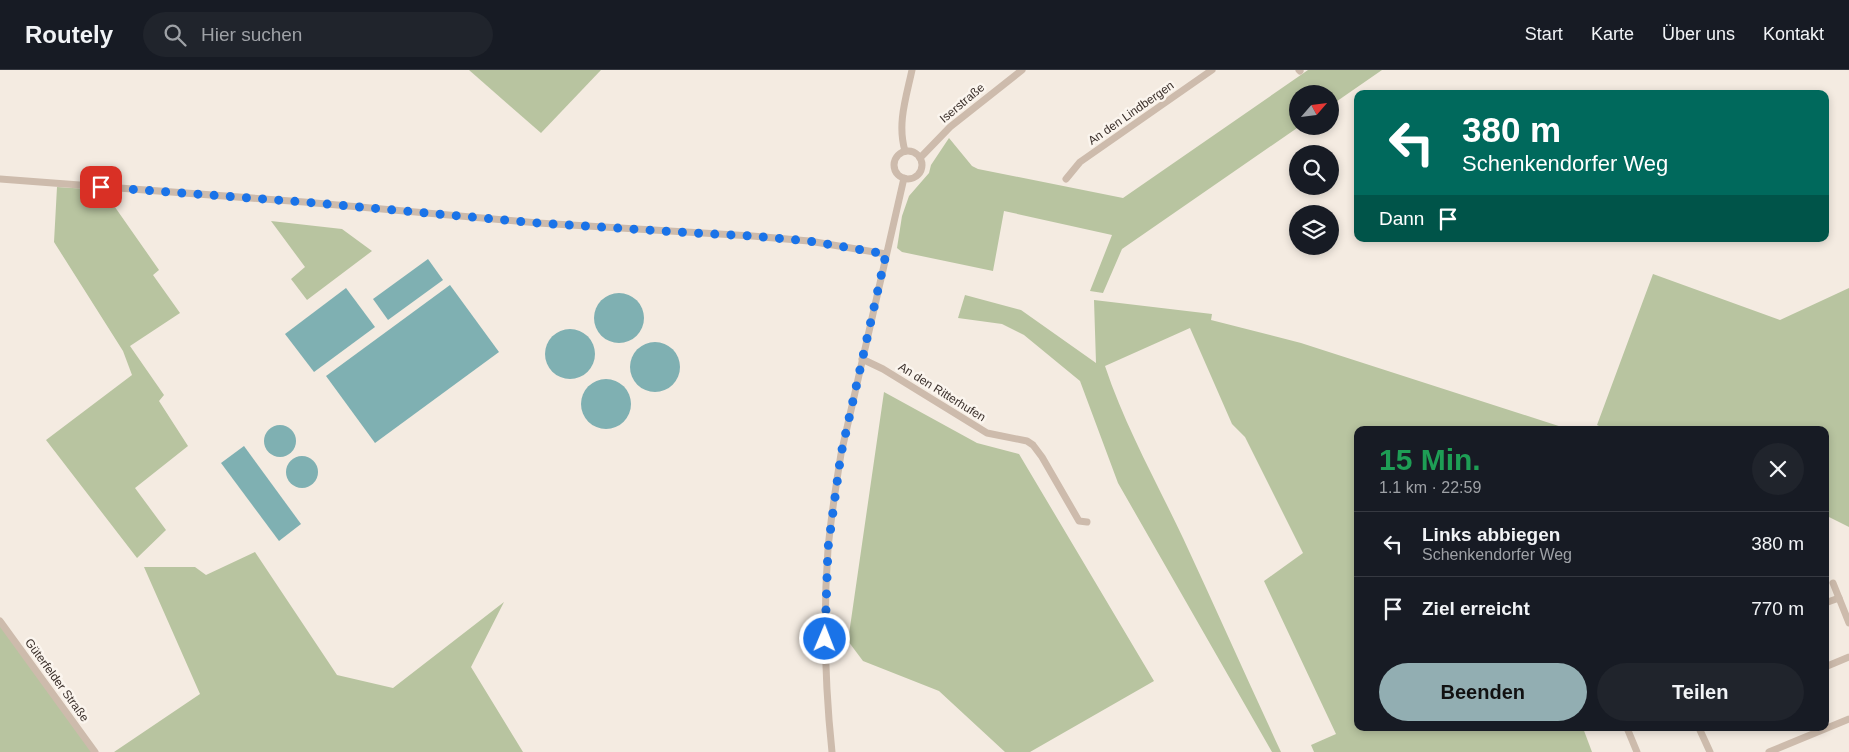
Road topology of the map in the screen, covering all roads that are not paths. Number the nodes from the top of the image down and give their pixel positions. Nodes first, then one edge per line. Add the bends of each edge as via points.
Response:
1 (912, 70) edge
2 (1022, 70) edge
3 (1212, 70) edge
4 (905, 152) junction
5 (920, 158) junction
6 (904, 178) junction
7 (0, 179) edge
8 (1066, 179) dead end
9 (886, 254) junction
10 (862, 359) junction
11 (1087, 522) dead end
12 (1833, 583) dead end
13 (1839, 598) junction
14 (1829, 602) edge
15 (0, 621) edge
16 (1849, 623) edge
17 (1849, 657) edge
18 (1829, 665) edge
19 (1849, 719) edge
20 (1829, 727) edge
21 (1628, 731) edge
22 (1700, 731) edge
23 (1820, 731) edge
24 (95, 752) edge
25 (832, 752) edge
26 (1638, 752) edge
27 (1710, 752) edge
28 (1769, 752) edge

1 - 4 street via 901,121
2 - 5 street, Iserstraße via 950,127
3 - 8 street, An den Lindbergen via 1080,162
4 - 5 street via 913,152
4 - 6 street via 896,159 895,166
5 - 6 street via 919,174
6 - 9 street
7 - 9 street via 548,224 752,236 809,241
9 - 10 street
10 - 11 street, An den Ritterhufen via 987,433 1033,445 1079,521
10 - 25 street via 841,454 828,548 825,639
12 - 13 street
13 - 14 street
13 - 16 street
15 - 24 street, Güterfelder Straße
17 - 18 street
19 - 20 street
21 - 26 street
22 - 27 street
23 - 28 street

